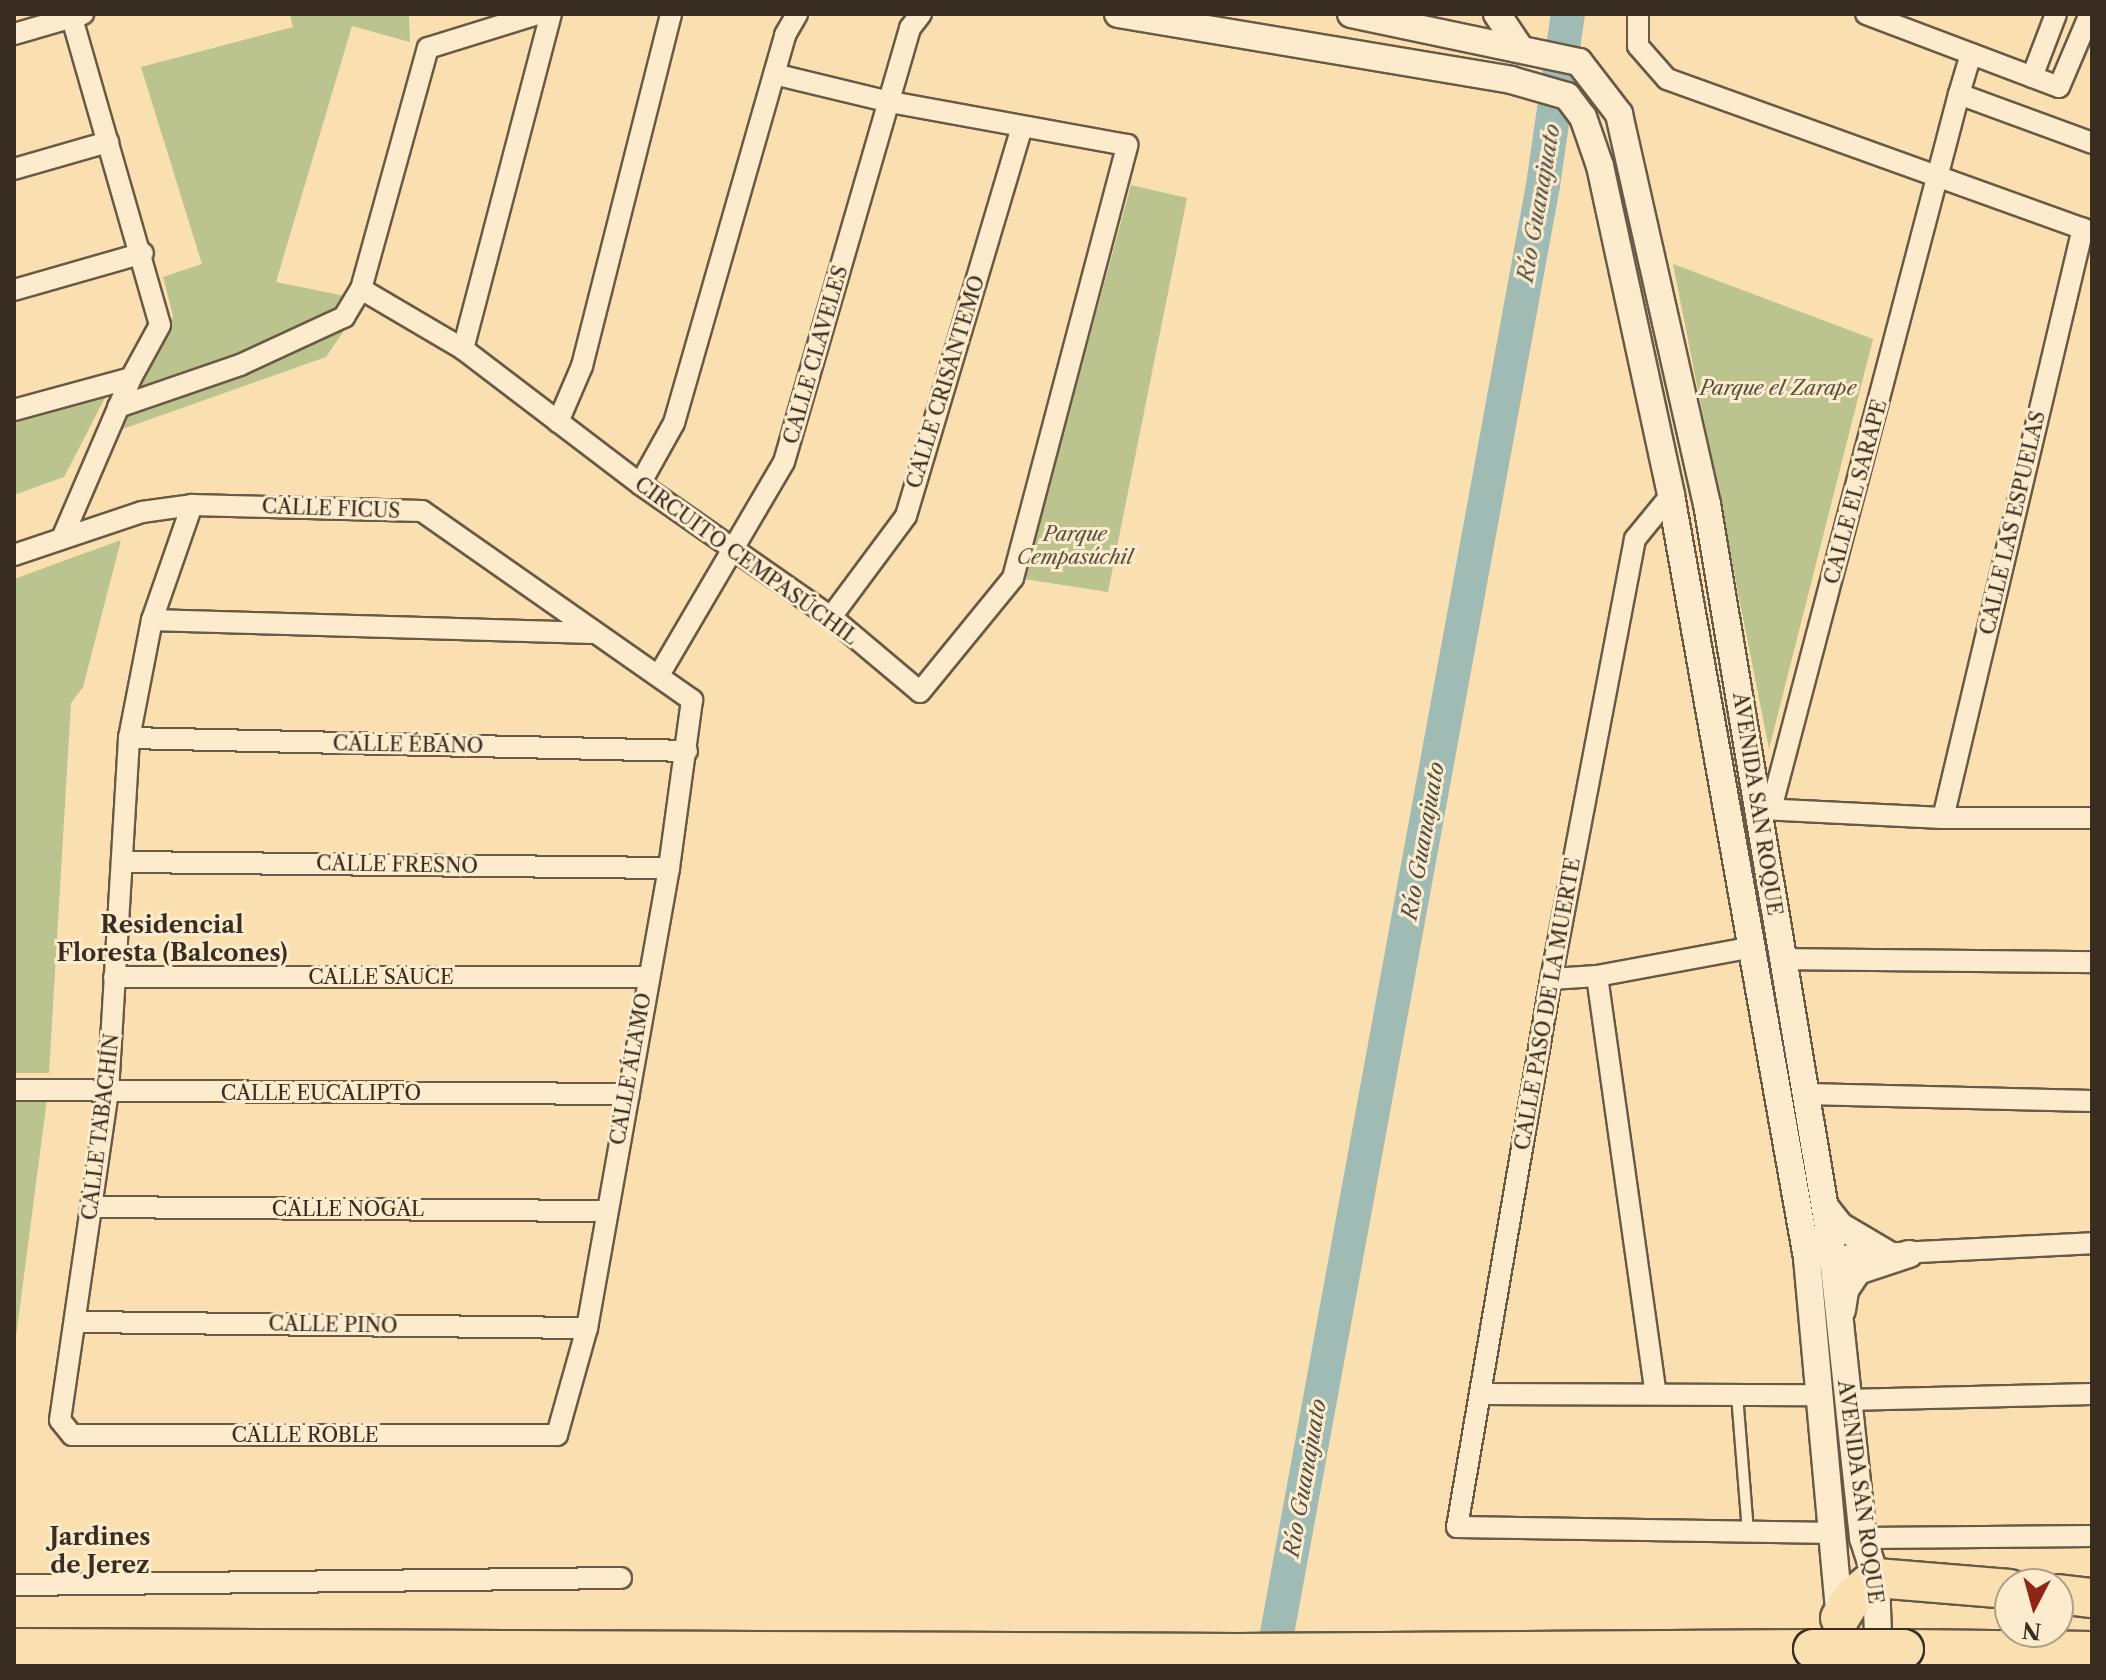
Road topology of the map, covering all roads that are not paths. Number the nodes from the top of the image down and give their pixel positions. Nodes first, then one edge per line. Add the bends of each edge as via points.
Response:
1 (538, 14) edge
2 (551, 14) edge
3 (671, 14) edge
4 (797, 14) edge
5 (921, 14) edge
6 (1118, 14) edge
7 (1351, 14) edge
8 (1497, 14) edge
9 (1638, 14) edge
10 (1866, 14) edge
11 (2056, 14) edge
12 (2090, 14) edge
13 (75, 15) edge
14 (1446, 23) edge
15 (1481, 26) edge
16 (14, 34) edge
17 (1523, 46) junction
18 (1971, 54) junction
19 (1441, 70) junction
20 (774, 74) junction
21 (2032, 77) junction
22 (1499, 78) junction
23 (1959, 94) junction
24 (890, 102) junction
25 (1022, 128) junction
26 (108, 142) junction
27 (2092, 143) edge
28 (14, 169) edge
29 (1941, 176) junction
30 (2087, 230) edge
31 (143, 253) junction
32 (361, 289) junction
33 (14, 290) edge
34 (463, 349) junction
35 (131, 378) junction
36 (118, 407) junction
37 (14, 410) edge
38 (558, 422) junction
39 (640, 484) junction
40 (1671, 495) junction
41 (192, 505) junction
42 (63, 536) junction
43 (736, 548) junction
44 (14, 555) edge
45 (831, 617) junction
46 (152, 620) junction
47 (592, 633) junction
48 (659, 675) junction
49 (692, 700) joint
50 (129, 738) junction
51 (687, 751) junction
52 (1764, 809) junction
53 (1943, 818) junction
54 (2092, 818) edge
55 (125, 862) junction
56 (669, 868) junction
57 (1753, 947) junction
58 (1782, 959) junction
59 (2092, 962) edge
60 (1597, 976) junction
61 (114, 977) junction
62 (647, 977) junction
63 (1551, 979) junction
64 (14, 1090) edge
65 (108, 1092) junction
66 (629, 1094) junction
67 (1806, 1094) junction
68 (2092, 1101) edge
69 (91, 1207) junction
70 (1825, 1207) junction
71 (605, 1211) junction
72 (2092, 1243) edge
73 (1899, 1255) junction
74 (1833, 1257) junction
75 (1807, 1258) junction
76 (79, 1322) junction
77 (1840, 1325) junction
78 (587, 1328) junction
79 (1655, 1391) junction
80 (1480, 1394) junction
81 (2092, 1394) edge
82 (1737, 1395) junction
83 (1818, 1395) junction
84 (1846, 1400) junction
85 (60, 1420) joint
86 (557, 1435) joint
87 (1748, 1533) junction
88 (1835, 1533) junction
89 (2092, 1536) edge
90 (1863, 1538) junction
91 (621, 1578) dead end
92 (1876, 1578) junction
93 (14, 1585) edge
94 (1994, 1588) edge
95 (1840, 1618) junction
96 (14, 1648) edge
97 (2092, 1651) edge
98 (1892, 1657) edge
99 (1827, 1658) edge

1 - 32 street via 428,48
2 - 34 street
3 - 38 street via 582,366
4 - 20 street
5 - 24 street, CALLE CLAVELES via 910,28
6 - 19 street, AVENIDA SAN ROQUE
7 - 14 street, AVENIDA SAN ROQUE
8 - 17 street
9 - 29 street via 1638,46 1667,79
10 - 18 street
11 - 21 street
12 - 21 street via 2059,87
13 - 16 street
13 - 26 street
14 - 15 street, AVENIDA SAN ROQUE
14 - 19 street
15 - 17 street, AVENIDA SAN ROQUE
15 - 22 street
17 - 52 street, AVENIDA SAN ROQUE via 1579,62 1619,114 1707,504
18 - 21 street
18 - 23 street, CALLE EL SARAPE
19 - 22 street, AVENIDA SAN ROQUE
20 - 24 street, CIRCUITO CEMPASÚCHIL
20 - 39 street via 674,423
22 - 40 street, AVENIDA SAN ROQUE via 1567,96 1583,117 1600,166
23 - 27 street
23 - 29 street, CALLE EL SARAPE
24 - 25 street, CIRCUITO CEMPASÚCHIL
24 - 43 street, CALLE CLAVELES via 784,462
25 - 45 street, CALLE CRISANTEMO via 906,516
25 - 45 street, CIRCUITO CEMPASÚCHIL via 1127,145 1013,578 920,692
26 - 28 street
26 - 31 street
29 - 30 street
29 - 52 street, CALLE EL SARAPE
30 - 53 street, CALLE LAS ESPUELAS
31 - 33 street
31 - 35 street via 160,325
32 - 34 street, CIRCUITO CEMPASÚCHIL
32 - 36 street via 344,317 240,365
34 - 38 street, CIRCUITO CEMPASÚCHIL
35 - 36 street
35 - 37 street
36 - 42 street
38 - 39 street, CIRCUITO CEMPASÚCHIL
39 - 43 street, CIRCUITO CEMPASÚCHIL
40 - 57 street, AVENIDA SAN ROQUE
40 - 63 street, CALLE PASO DE LA MUERTE via 1635,539
41 - 42 street, CALLE FICUS via 142,512
41 - 46 street, CALLE TABACHÍN
41 - 47 street, CALLE FICUS via 422,511
42 - 44 street, CALLE FICUS
43 - 45 street, CIRCUITO CEMPASÚCHIL
43 - 48 street, CALLE CLAVELES
46 - 47 street
46 - 50 street, CALLE TABACHÍN
47 - 48 street, CALLE FICUS
48 - 49 street, CALLE FICUS
49 - 51 street, CALLE ÁLAMO
50 - 51 street, CALLE ÉBANO
50 - 55 street, CALLE TABACHÍN
51 - 56 street, CALLE ÁLAMO
52 - 53 street
52 - 58 street, AVENIDA SAN ROQUE
53 - 54 street
55 - 56 street, CALLE FRESNO
55 - 61 street, CALLE TABACHÍN
56 - 62 street, CALLE ÁLAMO
57 - 60 street
57 - 75 street, AVENIDA SAN ROQUE
58 - 59 street
58 - 67 street, AVENIDA SAN ROQUE
60 - 63 street
60 - 79 street
61 - 62 street, CALLE SAUCE
61 - 65 street, CALLE TABACHÍN
62 - 66 street, CALLE ÁLAMO
63 - 80 street, CALLE PASO DE LA MUERTE
64 - 65 street, CALLE EUCALIPTO
65 - 66 street, CALLE EUCALIPTO
65 - 69 street, CALLE TABACHÍN
66 - 71 street, CALLE ÁLAMO
67 - 68 street
67 - 70 street, AVENIDA SAN ROQUE
69 - 71 street, CALLE NOGAL
69 - 76 street, CALLE TABACHÍN
70 - 73 street via 1840,1226
70 - 74 street, AVENIDA SAN ROQUE
71 - 78 street, CALLE ÁLAMO
72 - 73 street
73 - 74 street
73 - 77 street via 1858,1271 1845,1290
74 - 75 street
74 - 77 street, AVENIDA SAN ROQUE
75 - 83 street, AVENIDA SAN ROQUE
76 - 78 street, CALLE PINO
76 - 85 street, CALLE TABACHÍN
77 - 84 street, AVENIDA SAN ROQUE
78 - 86 street, CALLE ÁLAMO
79 - 80 street
79 - 82 street
80 - 87 street, CALLE PASO DE LA MUERTE via 1457,1527
81 - 84 street
82 - 83 street
82 - 87 lane
83 - 88 street, AVENIDA SAN ROQUE
84 - 90 street, AVENIDA SAN ROQUE
85 - 86 street, CALLE ROBLE via 72,1435
87 - 88 street
88 - 95 street, AVENIDA SAN ROQUE
89 - 90 street
90 - 92 street, AVENIDA SAN ROQUE
91 - 93 street
92 - 94 highway
92 - 95 highway via 1853,1597
92 - 98 street, AVENIDA SAN ROQUE
95 - 99 street, AVENIDA SAN ROQUE
96 - 99 highway
97 - 98 highway
98 - 99 highway, bridge

